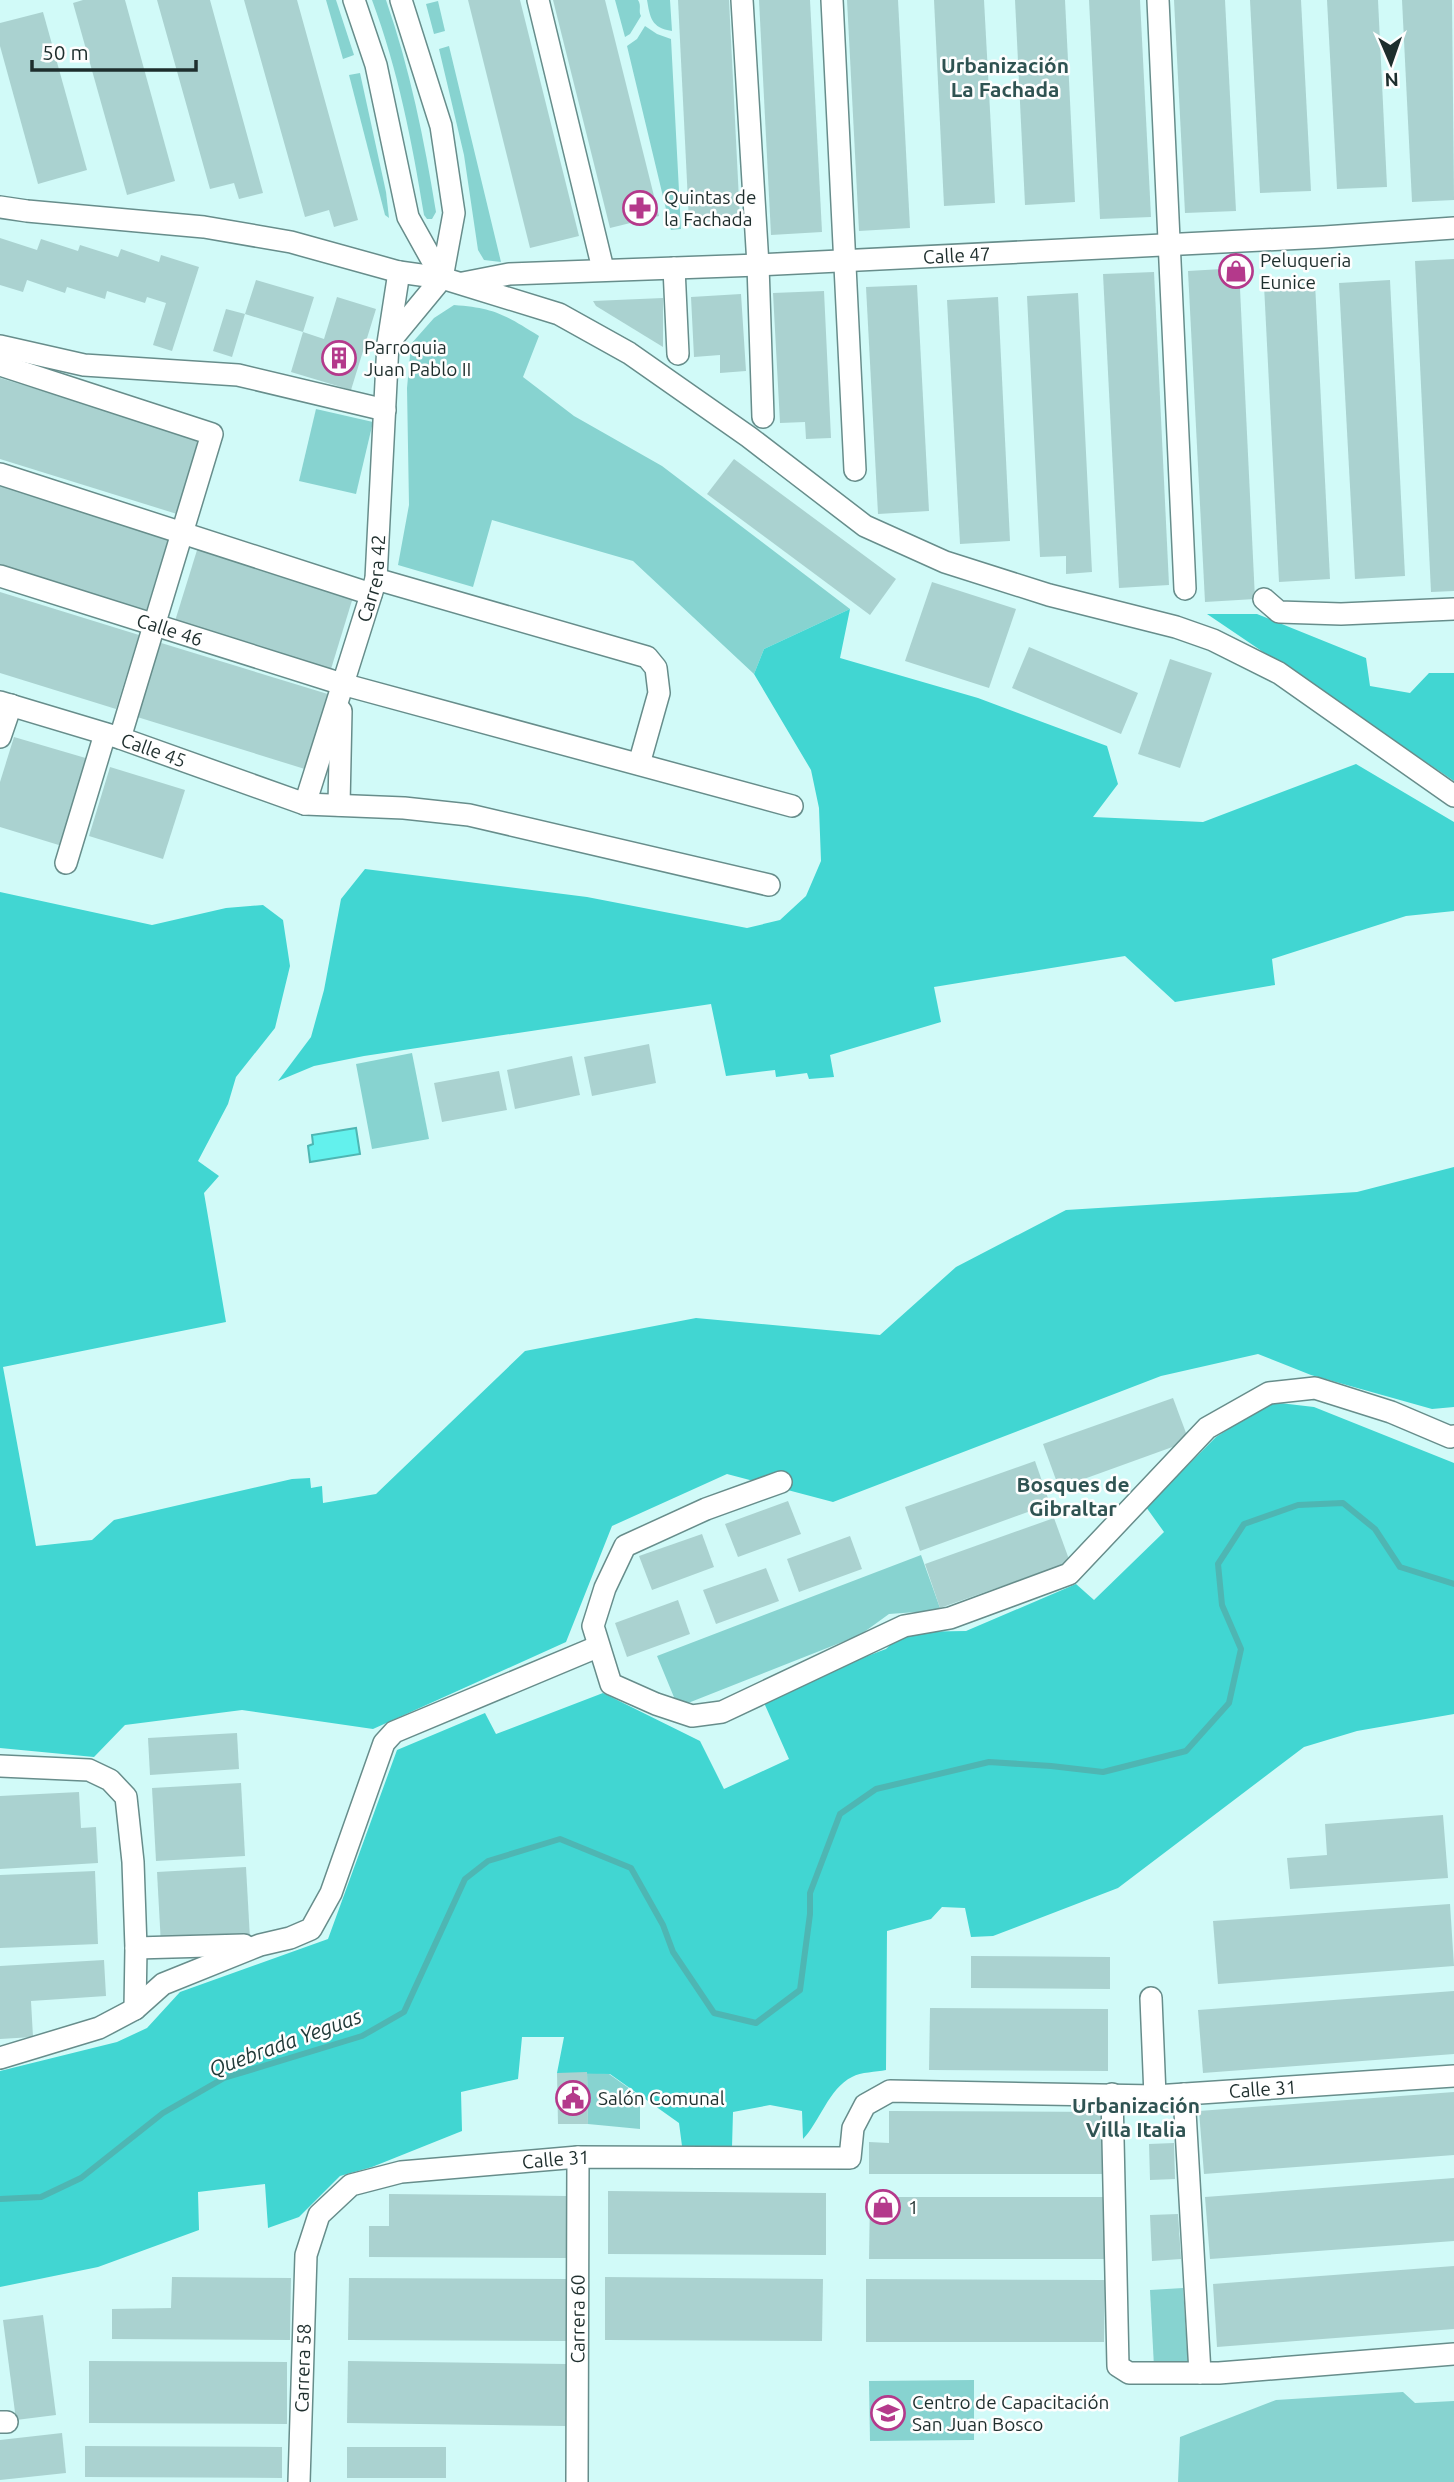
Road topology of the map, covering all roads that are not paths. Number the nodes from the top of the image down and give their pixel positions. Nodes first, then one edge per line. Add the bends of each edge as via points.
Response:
1 (354, 0) edge
2 (401, 0) edge
3 (538, 0) edge
4 (742, 0) edge
5 (832, 0) edge
6 (1157, 0) edge
7 (0, 206) edge
8 (1454, 228) edge
9 (1169, 245) junction
10 (844, 260) junction
11 (758, 265) junction
12 (674, 268) junction
13 (603, 269) junction
14 (399, 272) junction
15 (451, 280) junction
16 (388, 343) junction
17 (0, 346) edge
18 (678, 354) dead end
19 (0, 365) edge
20 (384, 411) junction
21 (763, 417) dead end
22 (855, 470) dead end
23 (0, 474) edge
24 (182, 531) junction
25 (0, 576) edge
26 (374, 586) junction
27 (1185, 589) dead end
28 (1264, 599) dead end
29 (1454, 609) edge
30 (155, 626) junction
31 (342, 684) junction
32 (5, 703) edge
33 (113, 736) junction
34 (0, 737) edge
35 (639, 764) junction
36 (1454, 796) edge
37 (305, 804) junction
38 (339, 805) junction
39 (792, 806) dead end
40 (66, 863) dead end
41 (769, 885) dead end
42 (1454, 1436) edge
43 (781, 1482) dead end
44 (597, 1647) junction
45 (0, 1766) edge
46 (260, 1945) junction
47 (136, 1948) junction
48 (1151, 1998) dead end
49 (135, 2009) junction
50 (0, 2057) edge
51 (1454, 2076) edge
52 (1112, 2094) junction
53 (1184, 2094) junction
54 (1155, 2096) junction
55 (578, 2157) junction
56 (306, 2255) joint
57 (1454, 2354) edge
58 (1200, 2373) junction
59 (299, 2482) edge
60 (578, 2482) edge

1 - 15 street via 376,65 408,217
2 - 15 street via 441,126 454,213
3 - 13 street
4 - 11 street
5 - 10 street
6 - 9 street
7 - 14 street via 204,227 291,242
8 - 9 street, Calle 47
9 - 10 street, Calle 47
9 - 27 street
10 - 11 street, Calle 47
10 - 22 street
11 - 12 street, Calle 47
11 - 21 street
12 - 13 street, Calle 47
12 - 18 street
13 - 15 street, Calle 47
14 - 15 street
14 - 16 street, Carrera 42
15 - 16 street
15 - 36 street via 559,314 629,353 865,526 945,562 1213,640 1279,673
16 - 20 street, Carrera 42
17 - 20 street via 84,365 238,375
19 - 24 street via 212,434
20 - 26 street, Carrera 42
23 - 24 street
24 - 26 street
24 - 30 street
25 - 30 street, Calle 46
26 - 31 street, Carrera 42
26 - 35 street via 647,657 656,668 659,693
28 - 29 street via 1279,612
30 - 31 street, Calle 46
30 - 33 street
31 - 35 street, Calle 46
31 - 37 street, Carrera 42
31 - 38 street
32 - 33 street, Calle 45
32 - 34 street
33 - 37 street, Calle 45
33 - 40 street
35 - 39 street, Calle 46
37 - 38 street, Calle 45
38 - 41 street, Calle 45 via 469,816
42 - 44 street via 1315,1388 1269,1392 1207,1428 1069,1574 950,1619 904,1626 722,1712 692,1716 611,1684
43 - 44 street via 625,1546 604,1588 593,1626
44 - 46 street via 394,1732 384,1743 331,1893 311,1929
45 - 47 street via 89,1770 110,1780 126,1797
46 - 47 street
46 - 49 street via 163,1984
47 - 49 street
48 - 54 street
49 - 50 street via 99,2028
51 - 53 street, Calle 31
52 - 54 street, Calle 31
52 - 55 street, Calle 31 via 891,2091 865,2105 853,2128 850,2158
52 - 58 street via 1118,2366 1129,2373
53 - 54 street, Calle 31
53 - 58 street
55 - 56 street, Calle 31 via 401,2172 351,2185 319,2215
55 - 60 street, Carrera 60
56 - 59 street, Carrera 58
57 - 58 street

